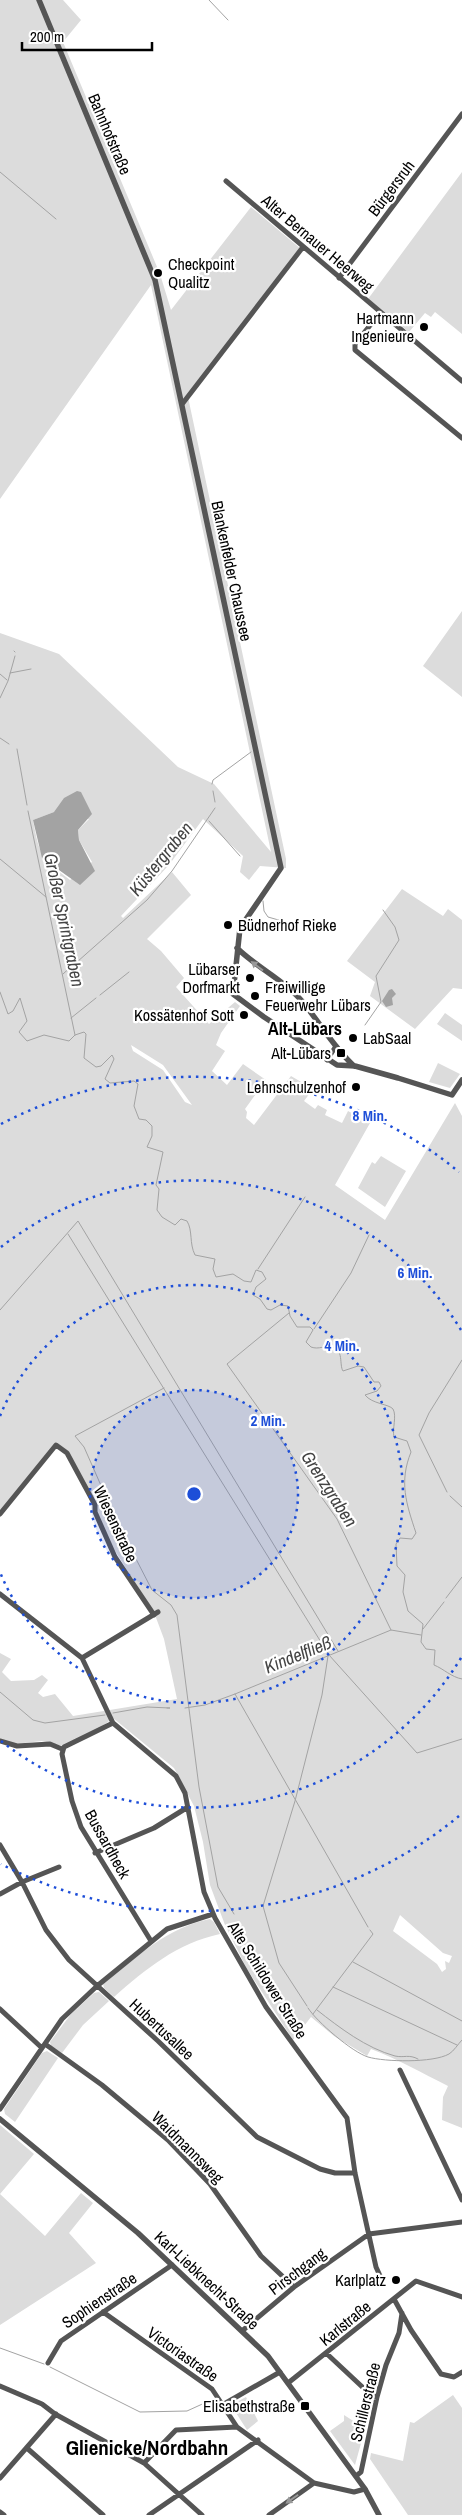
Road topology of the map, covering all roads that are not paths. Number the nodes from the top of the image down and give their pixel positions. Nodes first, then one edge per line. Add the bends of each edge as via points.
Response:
1 (39, 0) edge
2 (462, 114) edge
3 (226, 181) dead end
4 (303, 247) junction
5 (340, 278) junction
6 (155, 280) joint
7 (380, 313) junction
8 (462, 381) edge
9 (183, 403) junction
10 (462, 438) edge
11 (237, 948) junction
12 (336, 1046) junction
13 (327, 1060) junction
14 (354, 1066) junction
15 (462, 1080) edge
16 (0, 1514) edge
17 (0, 1594) edge
18 (82, 1658) junction
19 (113, 1723) junction
20 (0, 1741) edge
21 (62, 1749) junction
22 (188, 1807) junction
23 (0, 1845) edge
24 (95, 1853) junction
25 (59, 1868) dead end
26 (22, 1882) junction
27 (0, 1894) edge
28 (214, 1914) junction
29 (151, 1941) junction
30 (97, 1986) junction
31 (0, 2009) edge
32 (44, 2046) junction
33 (400, 2070) dead end
34 (0, 2109) edge
35 (0, 2118) edge
36 (355, 2173) junction
37 (462, 2200) edge
38 (462, 2222) edge
39 (369, 2234) junction
40 (172, 2265) junction
41 (382, 2278) dead end
42 (294, 2287) junction
43 (462, 2297) edge
44 (394, 2299) junction
45 (103, 2312) junction
46 (402, 2313) junction
47 (411, 2330) junction
48 (242, 2331) junction
49 (399, 2333) junction
50 (326, 2353) junction
51 (48, 2363) dead end
52 (280, 2372) junction
53 (462, 2372) edge
54 (288, 2383) junction
55 (0, 2386) edge
56 (377, 2397) junction
57 (224, 2404) junction
58 (56, 2414) junction
59 (237, 2427) junction
60 (258, 2440) junction
61 (28, 2449) junction
62 (144, 2463) junction
63 (356, 2476) junction
64 (0, 2478) edge
65 (314, 2484) junction
66 (365, 2489) junction
67 (179, 2495) junction
68 (0, 2512) edge
69 (4, 2515) edge
70 (102, 2515) edge
71 (149, 2515) edge
72 (202, 2515) edge
73 (269, 2515) edge
74 (379, 2515) edge

1 - 6 street, Bahnhofstraße
2 - 5 street, Bürgersruh
3 - 4 street, Alter Bernauer Heerweg
4 - 5 street, Alter Bernauer Heerweg
4 - 9 street
5 - 7 street, Alter Bernauer Heerweg
6 - 9 street, Blankenfelder Chaussee
7 - 8 street, Alter Bernauer Heerweg
7 - 10 street via 355,344 355,350
9 - 11 street, Blankenfelder Chaussee via 281,868 240,928
12 -> 11 street via 300,999
11 - 13 street via 232,990 235,997
12 - 13 street
12 - 14 street
13 - 14 street
14 - 15 street via 452,1095
16 - 18 street, Wiesenstraße via 56,1445 67,1453 95,1505 95,1512 115,1557 156,1614
17 - 18 street
18 - 19 street, Alte Schildower Straße
19 - 21 street
19 - 22 street, Alte Schildower Straße via 173,1772 185,1793
20 - 21 street via 17,1746 50,1744
21 - 24 street, Bussardheck via 72,1801 81,1828
22 - 24 street via 154,1828
22 - 28 street, Alte Schildower Straße via 204,1892
23 - 26 street, Hubertusallee
24 - 29 street, Bussardheck
25 - 26 street
26 - 27 street
26 - 30 street, Hubertusallee via 35,1912 54,1942 79,1972
28 - 29 street via 167,1929
28 - 36 street, Alte Schildower Straße via 266,2007 347,2118
29 - 30 street
30 - 32 street via 62,2019
30 - 36 street, Hubertusallee via 257,2137 320,2169
31 - 32 street, Waidmannsweg
32 - 34 street
32 - 42 street, Waidmannsweg via 102,2085 168,2140 210,2184 261,2256
33 - 37 street
35 - 40 street, Karl-Liebknecht-Straße
36 - 39 street, Alte Schildower Straße
38 - 39 street
39 - 41 street, Alte Schildower Straße via 376,2268
39 - 42 street, Pirschgang
40 - 45 street, Sophienstraße
40 - 48 street, Karl-Liebknecht-Straße
42 - 48 street, Pirschgang
43 - 44 street, Karlstraße via 416,2282
44 - 46 street
44 - 50 street, Karlstraße
45 - 51 street, Sophienstraße via 61,2341
45 - 57 street, Victoriastraße via 212,2389
46 - 47 street
46 - 49 street, Schillerstraße
47 - 49 street
47 - 53 street via 440,2374 454,2377
48 - 52 street, Karl-Liebknecht-Straße
49 - 56 street, Schillerstraße
50 - 54 street, Karlstraße
50 - 56 street via 372,2396
52 - 54 street, Karl-Liebknecht-Straße
52 - 57 street
54 - 63 street, Karl-Liebknecht-Straße
55 - 58 street via 42,2404
56 - 63 street, Schillerstraße via 361,2472
57 - 59 street, Victoriastraße
58 - 61 street
58 - 62 street
59 - 60 street
59 - 62 street via 176,2430
60 - 65 street
60 - 67 street
61 - 64 street
61 - 70 street
62 - 67 street
63 - 66 street, Karl-Liebknecht-Straße
65 - 66 street via 354,2492
65 -> 73 street
66 - 74 street, Karl-Liebknecht-Straße
67 - 71 street
67 - 72 street
68 - 69 street

